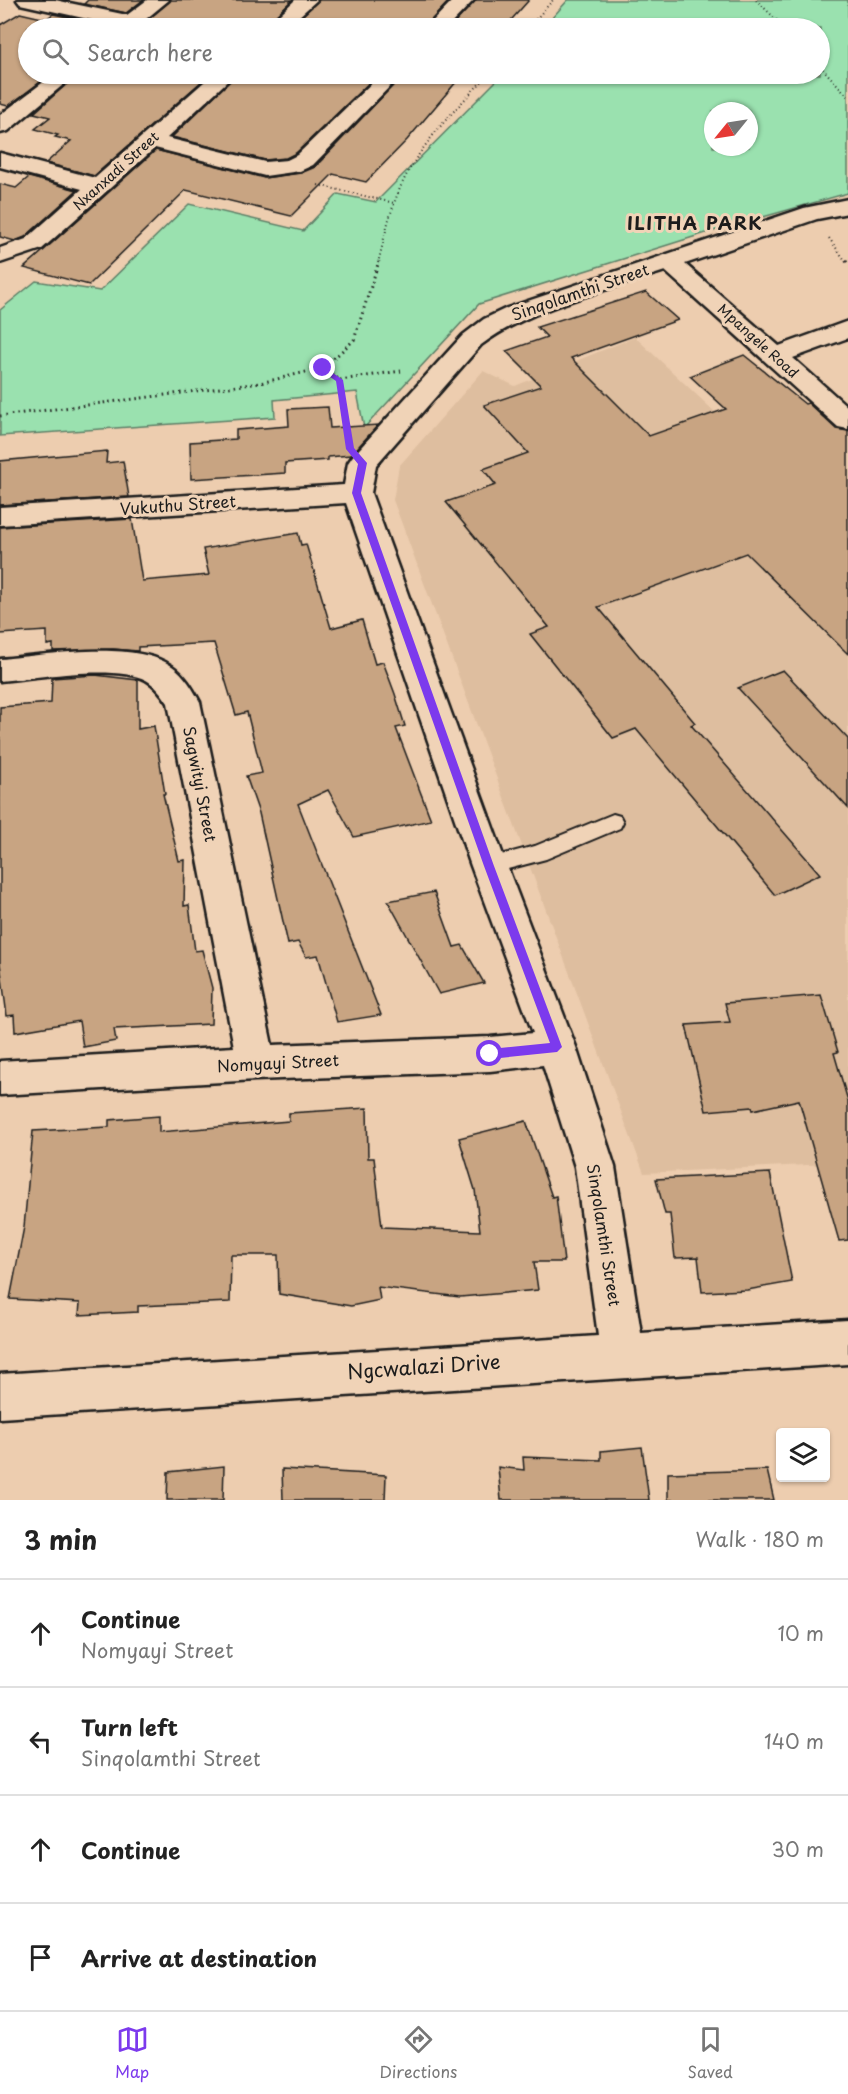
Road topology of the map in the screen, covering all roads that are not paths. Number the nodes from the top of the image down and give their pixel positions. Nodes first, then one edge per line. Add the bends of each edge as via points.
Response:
1 (27, 0) edge
2 (159, 0) edge
3 (307, 0) edge
4 (464, 0) edge
5 (99, 18) edge
6 (136, 18) edge
7 (286, 18) edge
8 (446, 18) edge
9 (53, 84) edge
10 (214, 84) edge
11 (382, 84) edge
12 (0, 126) edge
13 (150, 140) junction
14 (0, 160) edge
15 (98, 186) junction
16 (848, 206) edge
17 (0, 256) edge
18 (668, 261) junction
19 (848, 328) edge
20 (774, 356) junction
21 (848, 421) edge
22 (359, 478) junction
23 (0, 516) edge
24 (0, 670) edge
25 (613, 822) dead end
26 (489, 866) junction
27 (557, 1047) junction
28 (256, 1063) junction
29 (0, 1078) edge
30 (848, 1342) edge
31 (622, 1354) junction
32 (0, 1396) edge

1 - 5 street
2 - 6 street
3 - 7 street
4 - 8 street
9 - 12 street
10 - 13 street, Nxanxadi Street
11 - 13 street via 305,160 292,166 265,169
13 - 15 street, Nxanxadi Street
14 - 15 street
15 - 17 street, Nxanxadi Street via 34,244
16 - 18 street, Sinqolamthi Street via 813,213
18 - 20 street, Mpangele Road
18 - 22 street, Sinqolamthi Street via 493,324 442,372
19 - 20 street
20 - 21 street, Mpangele Road
22 - 23 street, Vukuthu Street
22 - 26 street, Sinqolamthi Street
24 - 28 street, Sagwityi Street via 137,663 158,672 179,694 184,702
25 - 26 lane via 539,853
26 - 27 street, Sinqolamthi Street
27 - 28 street, Nomyayi Street via 490,1054
27 - 31 street, Sinqolamthi Street via 595,1167
28 - 29 street, Nomyayi Street
30 - 31 street, Ngcwalazi Drive
31 - 32 street, Ngcwalazi Drive

